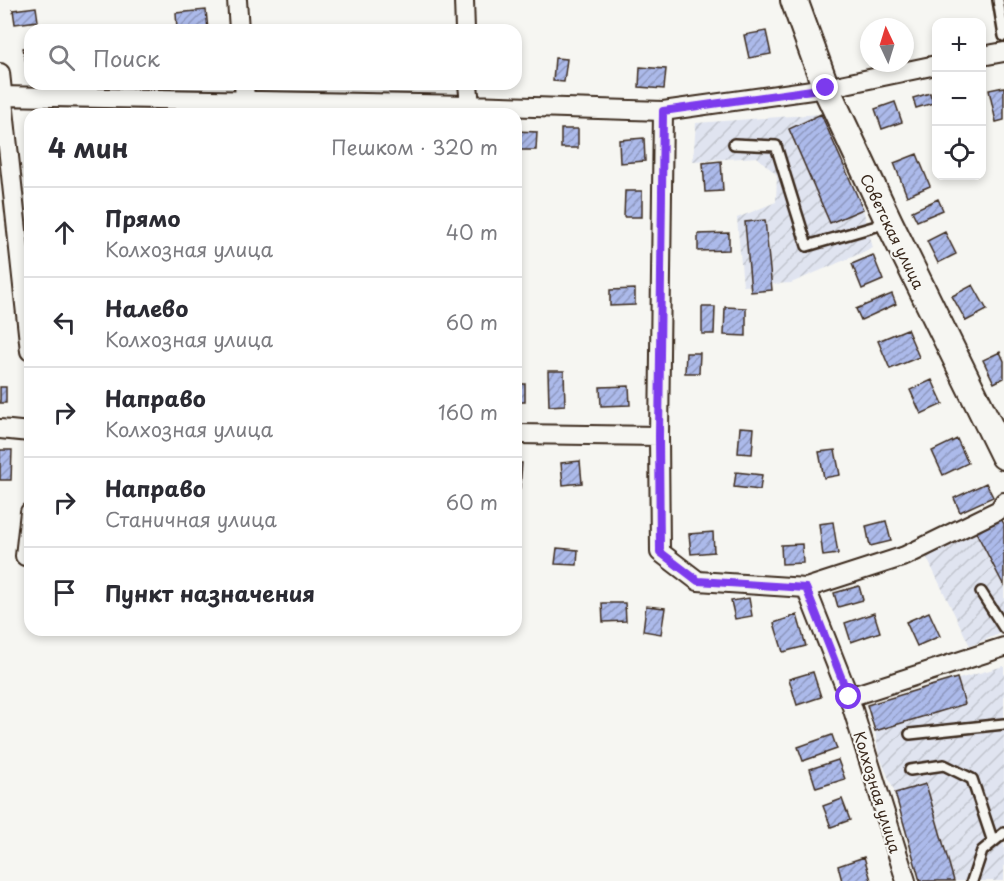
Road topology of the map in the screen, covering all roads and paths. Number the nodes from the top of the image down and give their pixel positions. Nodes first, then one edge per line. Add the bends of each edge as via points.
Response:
1 (237, 0) edge
2 (464, 0) edge
3 (794, 0) edge
4 (998, 0) edge
5 (239, 24) edge
6 (465, 24) edge
7 (1004, 36) edge
8 (1004, 52) edge
9 (986, 55) edge
10 (932, 66) edge
11 (0, 73) edge
12 (826, 88) junction
13 (469, 90) edge
14 (2, 96) edge
15 (245, 100) edge
16 (470, 105) junction
17 (663, 111) junction
18 (734, 144) dead end
19 (889, 222) junction
20 (24, 296) edge
21 (0, 429) edge
22 (24, 431) edge
23 (522, 434) edge
24 (659, 436) junction
25 (1004, 456) edge
26 (1004, 502) edge
27 (806, 588) junction
28 (981, 592) dead end
29 (1004, 628) edge
30 (1004, 647) edge
31 (849, 697) junction
32 (1004, 724) edge
33 (910, 734) dead end
34 (910, 770) dead end
35 (1004, 832) edge
36 (993, 842) junction
37 (906, 881) edge
38 (972, 881) edge

1 - 5 street
2 - 6 street
3 - 12 street, Советская улица
4 - 7 lane
8 - 9 street
10 - 12 street
11 - 14 street
12 - 17 street
12 - 19 street, Советская улица
13 - 16 street
14 - 15 street
14 - 20 street
15 - 16 street
16 - 17 street
17 - 24 street
18 - 19 lane via 776,146 807,246
19 - 25 street, Советская улица
21 - 22 street
23 - 24 street
24 - 27 street via 660,552 698,581
26 - 27 street via 999,510 905,556
27 - 31 street, Колхозная улица
28 - 29 lane
30 - 31 street
31 - 37 street, Колхозная улица
32 - 33 lane
34 - 36 lane via 944,765 972,779
35 - 36 lane
36 - 38 lane via 982,851

